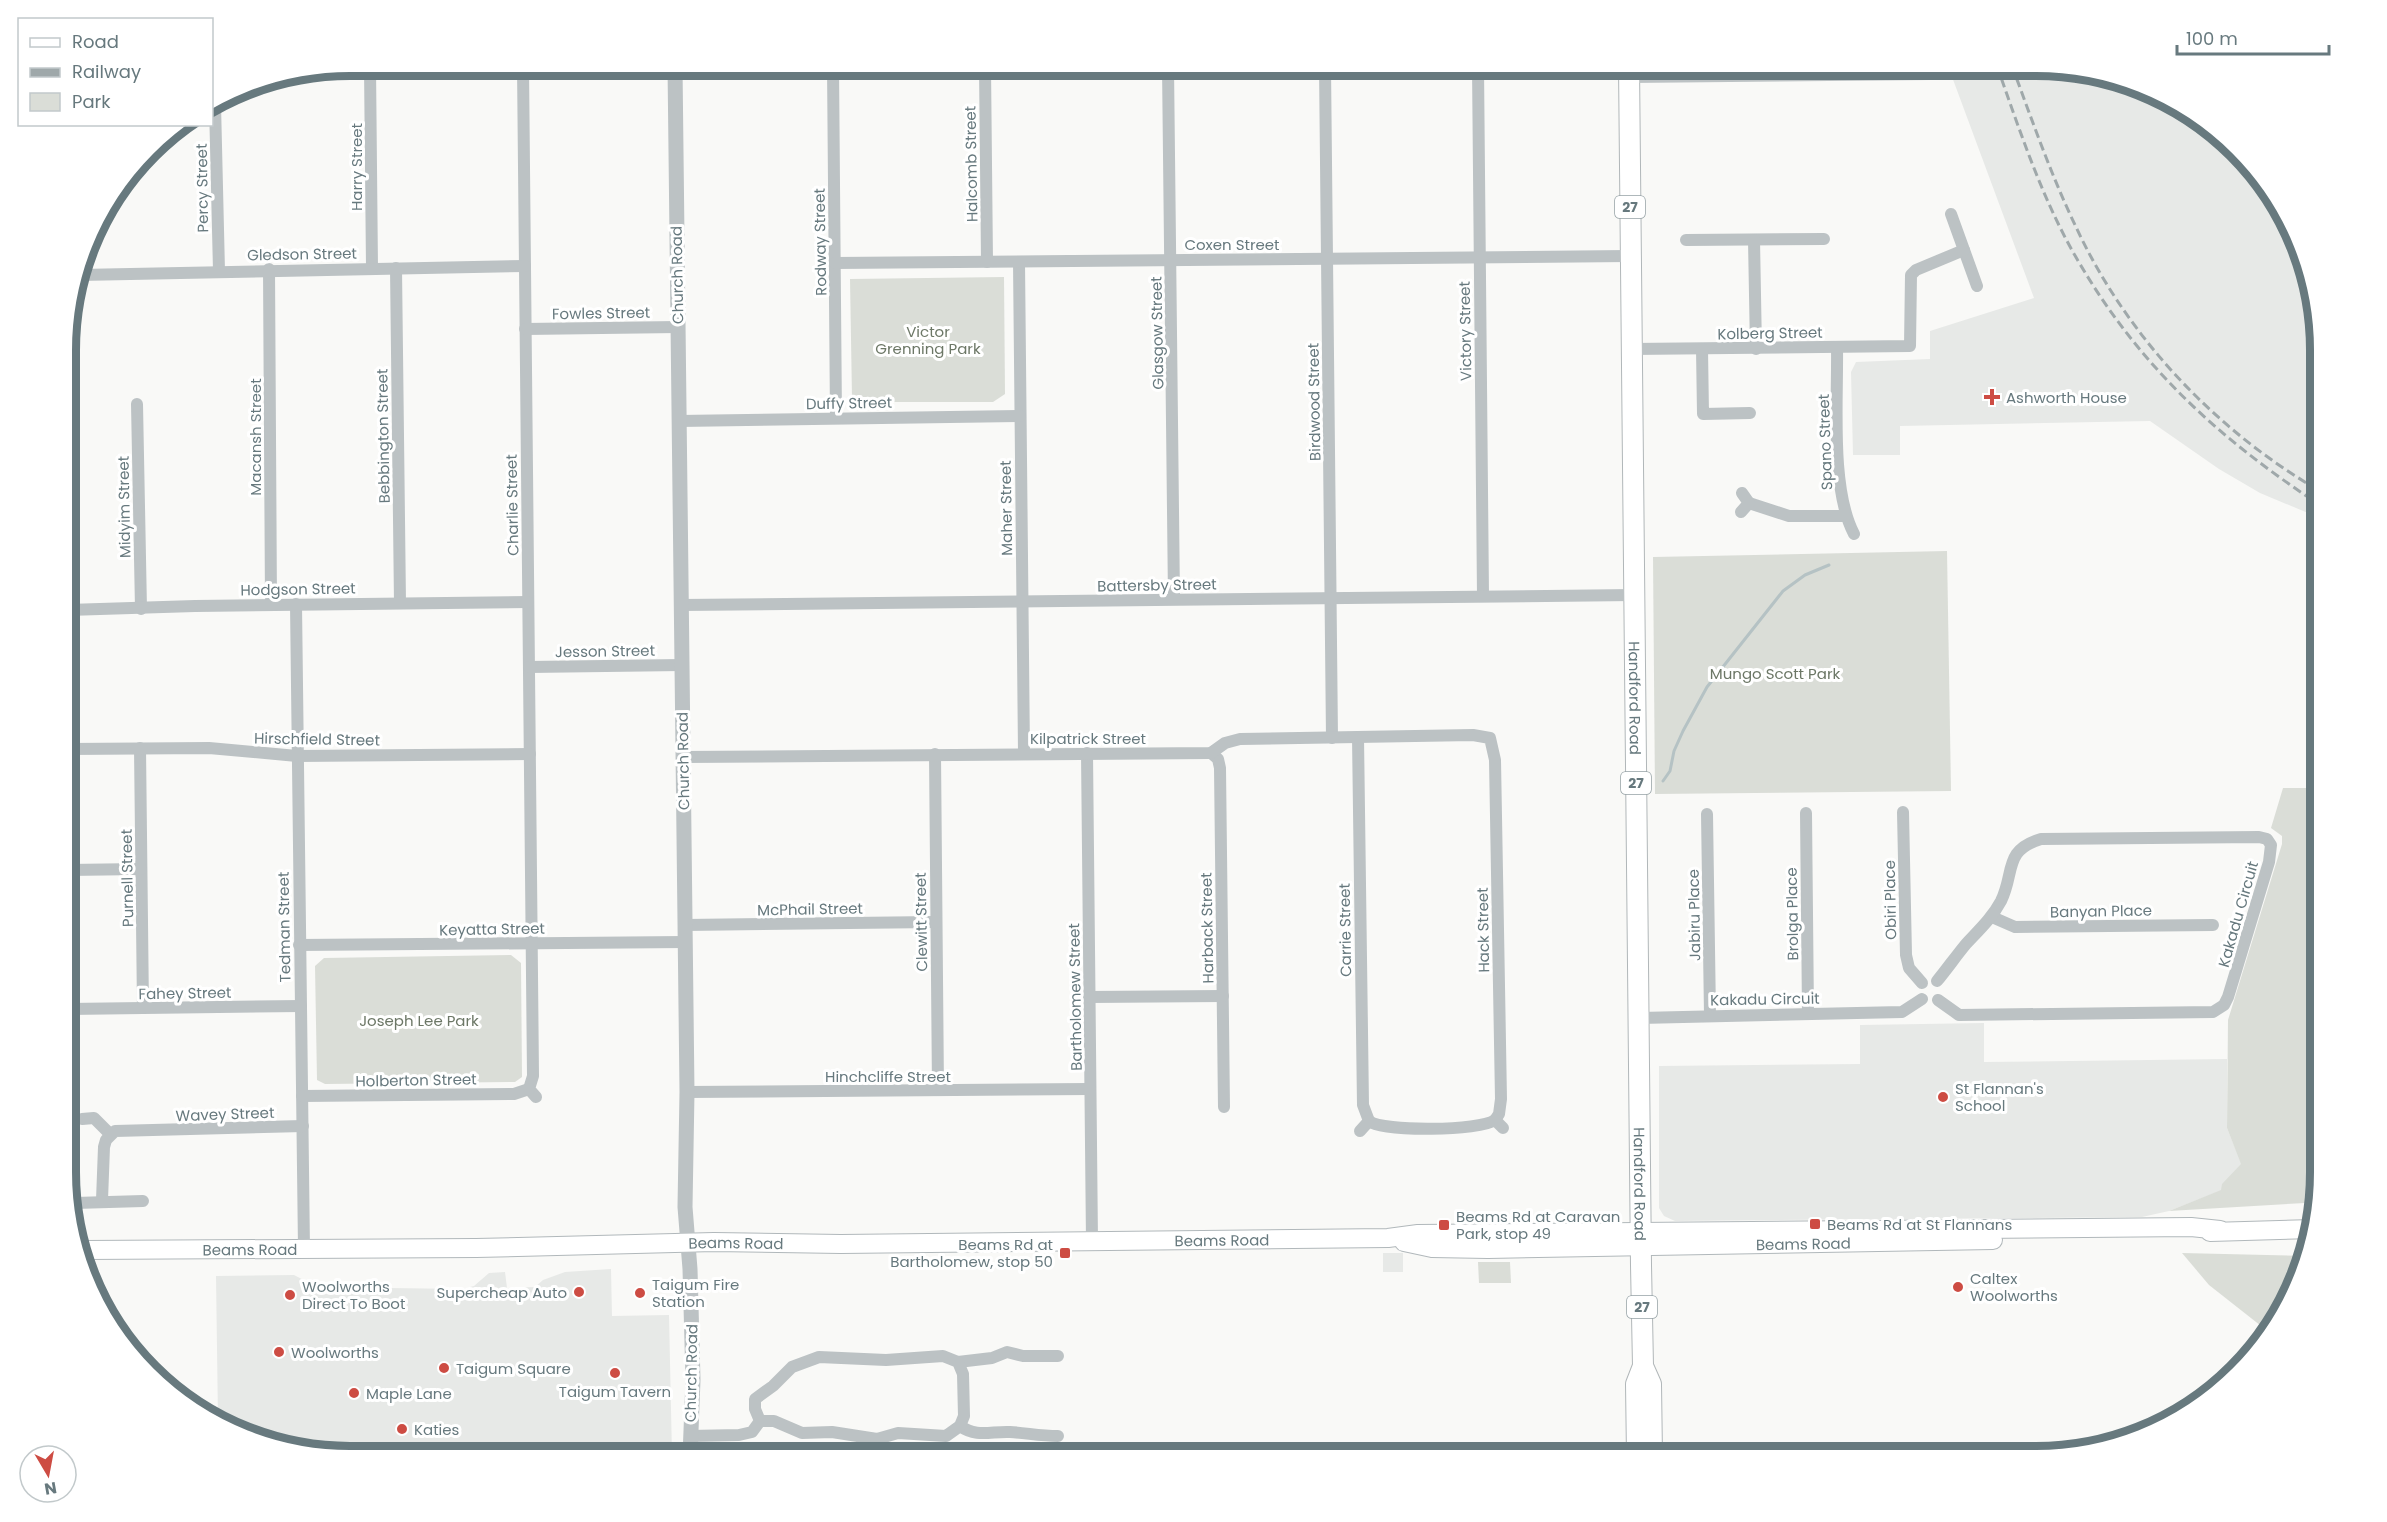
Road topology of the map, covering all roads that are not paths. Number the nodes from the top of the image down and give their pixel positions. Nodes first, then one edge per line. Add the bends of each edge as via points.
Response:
1 (370, 76) edge
2 (523, 76) edge
3 (675, 76) edge
4 (833, 76) edge
5 (985, 76) edge
6 (1168, 76) edge
7 (1325, 76) edge
8 (1478, 76) edge
9 (1629, 76) edge
10 (214, 112) edge
11 (1951, 214) dead end
12 (1824, 239) dead end
13 (1686, 240) dead end
14 (1754, 240) junction
15 (1964, 250) junction
16 (1629, 256) junction
17 (1480, 257) junction
18 (1327, 258) junction
19 (1171, 260) junction
20 (987, 262) junction
21 (1019, 262) junction
22 (835, 263) junction
23 (525, 266) junction
24 (372, 268) junction
25 (396, 268) junction
26 (269, 269) junction
27 (219, 271) junction
28 (87, 275) edge
29 (1977, 286) dead end
30 (678, 327) junction
31 (525, 329) junction
32 (1837, 347) junction
33 (1630, 349) junction
34 (1702, 349) junction
35 (1756, 349) junction
36 (137, 404) dead end
37 (1750, 413) dead end
38 (1020, 416) junction
39 (836, 418) junction
40 (679, 421) junction
41 (1744, 503) dead end
42 (1845, 516) junction
43 (1854, 534) dead end
44 (1634, 595) junction
45 (1483, 596) junction
46 (1331, 597) junction
47 (1174, 599) junction
48 (1022, 601) junction
49 (528, 602) junction
50 (400, 603) junction
51 (272, 604) junction
52 (296, 604) junction
53 (681, 605) junction
54 (141, 609) junction
55 (76, 610) edge
56 (682, 665) junction
57 (529, 667) junction
58 (1358, 737) junction
59 (1332, 738) junction
60 (1490, 738) joint
61 (140, 748) junction
62 (76, 749) edge
63 (1024, 753) junction
64 (1087, 753) junction
65 (1211, 753) junction
66 (530, 754) junction
67 (934, 754) junction
68 (297, 756) junction
69 (683, 757) junction
70 (1903, 812) dead end
71 (1806, 813) dead end
72 (1707, 814) dead end
73 (141, 869) junction
74 (76, 870) edge
75 (1992, 917) junction
76 (936, 922) junction
77 (685, 925) junction
78 (2213, 925) dead end
79 (685, 942) junction
80 (532, 943) junction
81 (299, 945) junction
82 (1937, 981) junction
83 (1922, 983) junction
84 (1223, 996) junction
85 (1089, 997) junction
86 (1922, 999) junction
87 (1938, 1000) junction
88 (301, 1006) junction
89 (143, 1008) junction
90 (76, 1009) edge
91 (1809, 1014) junction
92 (1710, 1015) junction
93 (1640, 1017) junction
94 (1090, 1089) junction
95 (938, 1090) junction
96 (687, 1092) junction
97 (302, 1096) junction
98 (1224, 1107) dead end
99 (82, 1119) dead end
100 (1369, 1121) junction
101 (303, 1126) junction
102 (1360, 1131) dead end
103 (110, 1134) junction
104 (102, 1200) junction
105 (143, 1201) dead end
106 (78, 1203) edge
107 (2304, 1229) edge
108 (1641, 1240) junction
109 (1092, 1241) junction
110 (688, 1243) junction
111 (304, 1249) junction
112 (88, 1250) edge
113 (1058, 1356) dead end
114 (958, 1362) junction
115 (1643, 1366) junction
116 (760, 1421) junction
117 (960, 1426) junction
118 (690, 1436) junction
119 (1058, 1436) dead end
120 (690, 1446) edge
121 (1637, 1446) edge
122 (1652, 1446) edge

1 - 24 street, Harry Street
2 - 23 street, Charlie Street
3 - 30 street, Church Road
4 - 22 street, Rodway Street
5 - 20 street, Halcomb Street
6 - 19 street, Glasgow Street
7 - 18 street, Birdwood Street
8 - 17 street, Victory Street
9 - 16 main road, Handford Road / 27
10 - 27 street, Percy Street
11 - 15 street
12 - 14 street
13 - 14 street
14 - 35 street
15 - 29 street
15 - 32 street, Kolberg Street via 1911,275 1910,346
16 - 17 street, Coxen Street
16 - 33 main road, Handford Road / 27
17 - 18 street, Coxen Street
17 - 45 street, Victory Street
18 - 19 street, Coxen Street
18 - 46 street, Birdwood Street
19 - 21 street, Coxen Street
19 - 47 street, Glasgow Street
20 - 21 street, Coxen Street
20 - 22 street, Coxen Street
21 - 38 street, Maher Street
22 - 39 street, Rodway Street
23 - 25 street, Gledson Street
23 - 31 street, Charlie Street
24 - 25 street, Gledson Street
24 - 26 street, Gledson Street
25 - 50 street, Bebbington Street
26 - 27 street, Gledson Street
26 - 51 street, Macansh Street
27 - 28 street, Gledson Street
30 - 31 street, Fowles Street
30 - 40 street, Church Road
31 - 49 street, Charlie Street
32 - 35 street, Kolberg Street
32 - 42 street, Spano Street via 1839,474
33 - 34 street, Kolberg Street
33 - 44 main road, Handford Road / 27
34 - 35 street, Kolberg Street
34 - 37 street via 1703,414
36 - 54 street, Midyim Street
38 - 39 street, Duffy Street
38 - 48 street, Maher Street
39 - 40 street, Duffy Street
40 - 53 street, Church Road
41 - 42 street via 1789,516
42 - 43 street, Spano Street
44 - 45 street, Battersby Street
44 - 93 main road, Handford Road / 27
45 - 46 street, Battersby Street
46 - 47 street, Battersby Street
46 - 59 street, Birdwood Street
47 - 48 street, Battersby Street
48 - 53 street, Battersby Street
48 - 63 street, Maher Street
49 - 50 street, Hodgson Street
49 - 57 street, Charlie Street
50 - 52 street, Hodgson Street
51 - 52 street, Hodgson Street
51 - 54 street, Hodgson Street
52 - 68 street, Tedman Street
53 - 56 street, Church Road
54 - 55 street, Hodgson Street
56 - 57 street, Jesson Street
56 - 69 street, Church Road
57 - 66 street, Charlie Street
58 - 59 street, Kilpatrick Street
58 - 60 street, Kilpatrick Street
58 - 100 street, Carrie Street via 1363,1105
59 - 65 street, Kilpatrick Street via 1235,739
60 - 100 street, Hack Street via 1495,760 1499,1124 1386,1128
61 - 62 street, Hirschfield Street
61 - 68 street, Hirschfield Street via 208,748
61 - 73 street, Purnell Street
63 - 64 street, Kilpatrick Street
63 - 67 street, Kilpatrick Street
64 - 65 street, Kilpatrick Street
64 - 85 street, Bartholomew Street
65 - 84 street, Harback Street via 1220,768
66 - 68 street, Hirschfield Street
66 - 80 street, Charlie Street
67 - 69 street, Kilpatrick Street
67 - 76 street, Clewitt Street
68 - 81 street, Tedman Street
69 - 77 street, Church Road
70 - 83 street, Obiri Place via 1906,955 1909,968
71 - 91 street, Brolga Place
72 - 92 street, Jabiru Place
73 - 74 street
73 - 89 street, Purnell Street
75 - 78 street, Banyan Place via 2015,927
75 - 82 street, Kakadu Circuit
75 - 87 street, Kakadu Circuit via 2019,849 2041,839 2259,837 2271,845 2228,998 2218,1010 1959,1015
76 - 77 street, McPhail Street
76 - 95 street, Clewitt Street
77 - 79 street, Church Road
79 - 80 street, Keyatta Street
79 - 96 street, Church Road
80 - 81 street, Keyatta Street
80 - 97 street, Holberton Street via 533,1093
81 - 88 street, Tedman Street
82 - 83 street
82 - 87 street via 1942,990
83 - 86 street
84 - 85 street
84 - 98 street, Harback Street
85 - 94 street, Bartholomew Street
86 - 87 street via 1931,1003
86 - 91 street, Kakadu Circuit via 1902,1012
88 - 89 street, Fahey Street
88 - 97 street, Tedman Street
89 - 90 street, Fahey Street
91 - 92 street, Kakadu Circuit
92 - 93 street, Kakadu Circuit
93 - 108 main road, Handford Road / 27
94 - 95 street, Hinchcliffe Street
94 - 109 street, Bartholomew Street
95 - 96 street, Hinchcliffe Street
96 - 110 street, Church Road
97 - 101 street, Tedman Street
99 - 103 street via 94,1118
100 - 102 street
101 - 103 street, Wavey Street
101 - 111 street, Tedman Street
103 - 104 street via 104,1147
104 - 105 street
104 - 106 street
107 - 108 main road, Beams Road via 1960,1242
108 - 109 main road, Beams Road via 1446,1249 1388,1238
108 - 115 main road, Handford Road / 27
109 - 110 main road, Beams Road
110 - 111 main road, Beams Road
110 - 118 street, Church Road via 693,1380
111 - 112 main road, Beams Road
113 - 114 street via 1007,1352
114 - 116 street via 943,1356 922,1355 886,1360 829,1356 804,1360 755,1399
114 - 117 street via 963,1374 964,1416
115 - 121 main road, Handford Road / 27 via 1636,1384
115 - 122 main road, Handford Road / 27 via 1651,1384
116 - 117 street via 774,1421 802,1433 832,1432 877,1439 898,1433 946,1436
116 - 118 street via 752,1432 739,1435
117 - 119 street via 976,1434
118 - 120 street, Church Road

